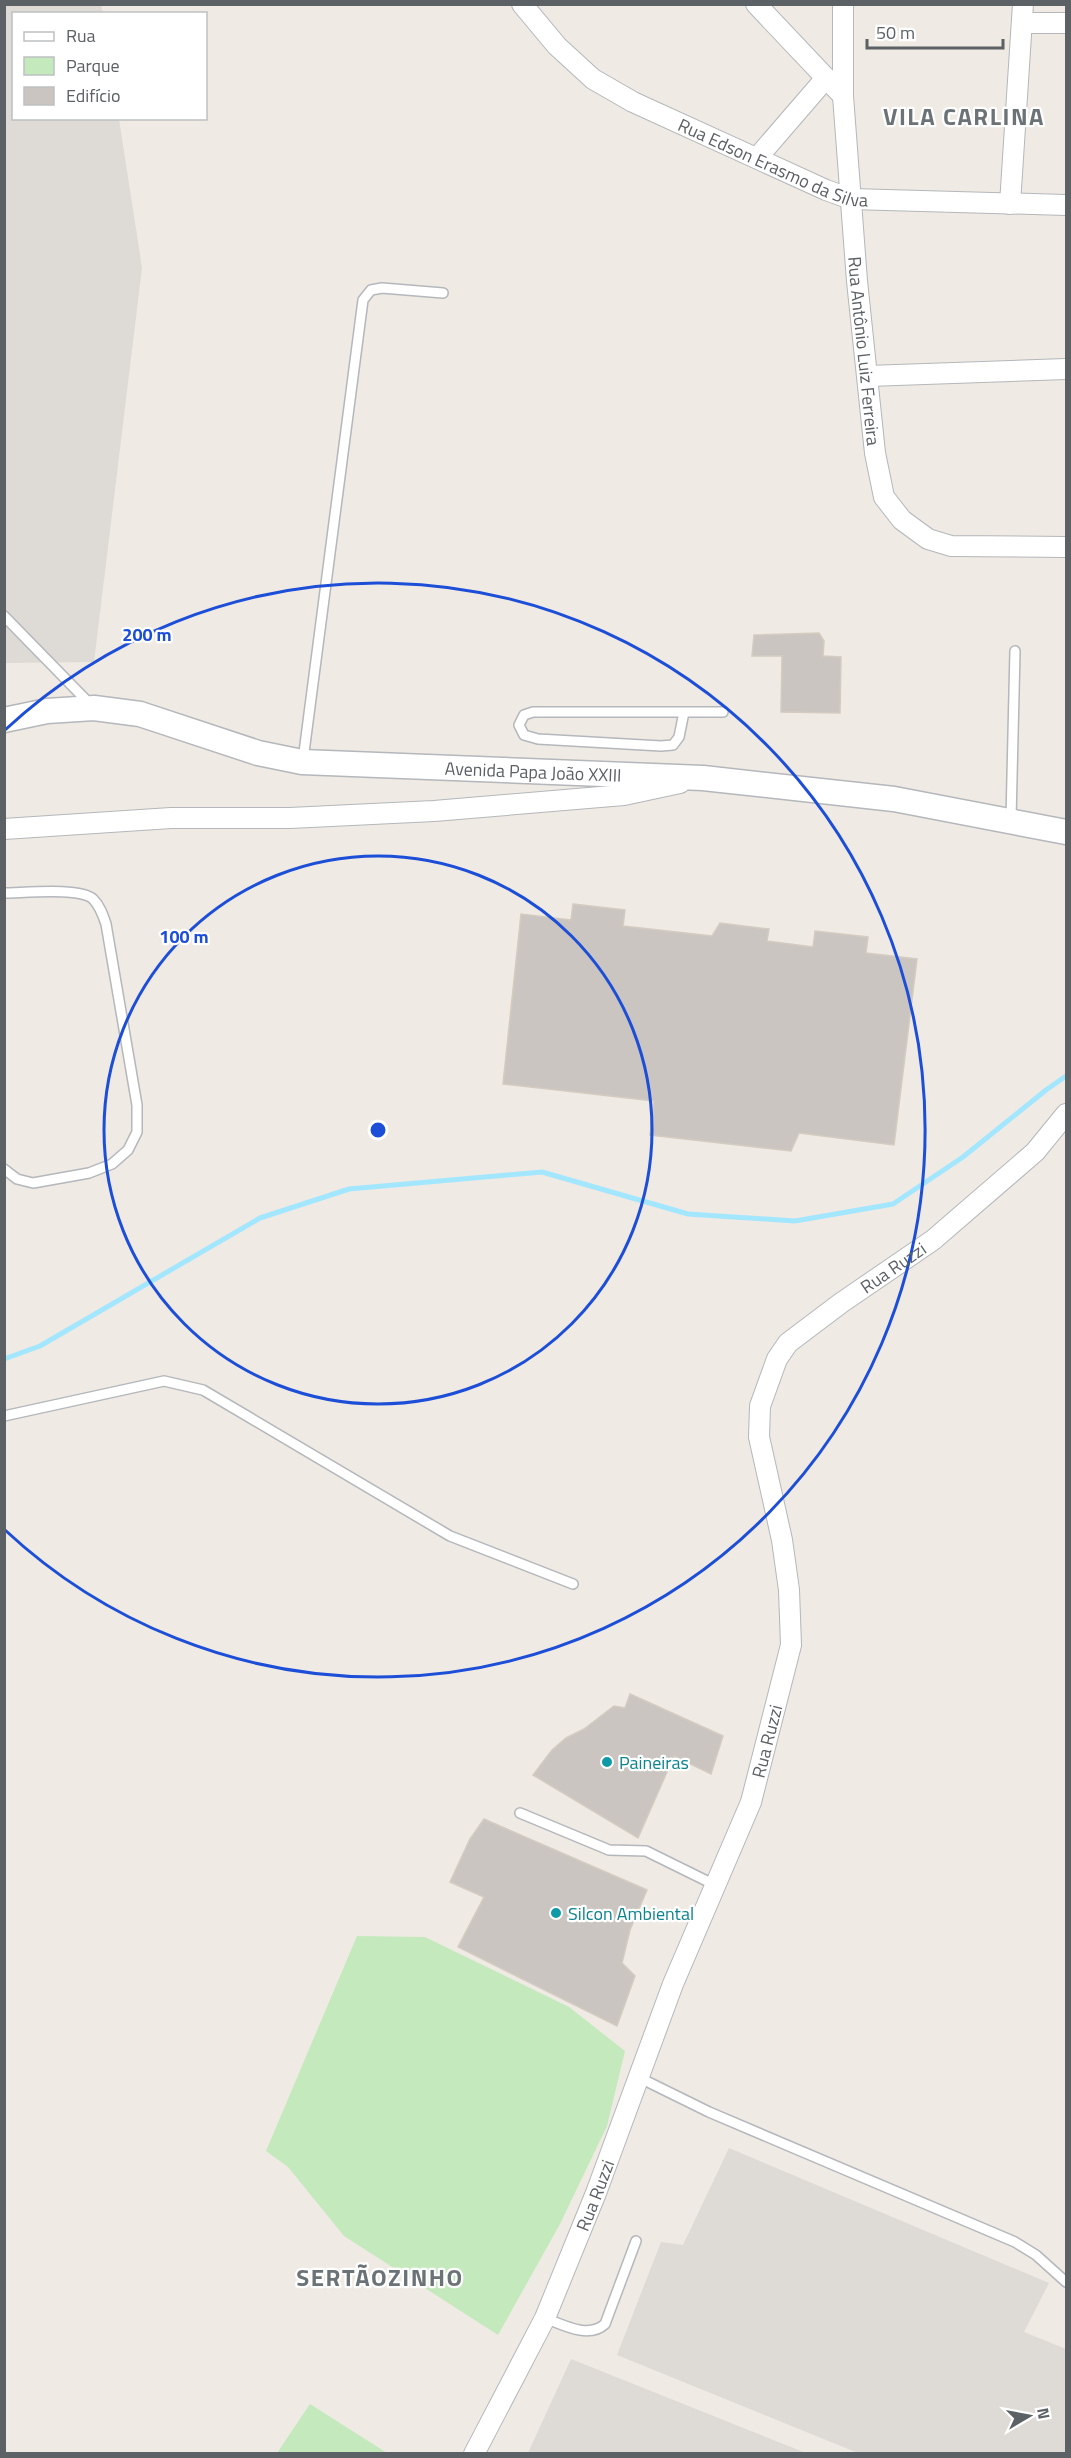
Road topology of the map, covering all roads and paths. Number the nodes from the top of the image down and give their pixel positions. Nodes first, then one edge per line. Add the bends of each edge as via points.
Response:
1 (522, 4) edge
2 (756, 4) edge
3 (843, 4) edge
4 (1023, 14) edge
5 (1066, 23) edge
6 (826, 78) junction
7 (843, 96) junction
8 (757, 158) junction
9 (851, 199) junction
10 (1010, 204) junction
11 (1066, 205) edge
12 (443, 293) dead end
13 (1066, 369) edge
14 (868, 376) junction
15 (1066, 547) edge
16 (4, 616) edge
17 (1015, 651) dead end
18 (94, 708) junction
19 (684, 712) junction
20 (723, 712) dead end
21 (4, 720) edge
22 (302, 762) junction
23 (704, 778) junction
24 (1011, 822) junction
25 (4, 829) edge
26 (1066, 832) edge
27 (4, 893) edge
28 (1066, 1114) edge
29 (4, 1169) edge
30 (4, 1416) edge
31 (573, 1584) dead end
32 (520, 1813) dead end
33 (715, 1885) junction
34 (640, 2078) junction
35 (636, 2241) dead end
36 (1066, 2282) edge
37 (546, 2318) junction
38 (474, 2454) edge

1 - 8 street, Rua Edson Erasmo da Silva via 557,46 594,79 633,102
2 - 6 street
3 - 7 street, Rua Antônio Luiz Ferreira
4 - 5 street
4 - 10 street
6 - 7 street
6 - 8 street
7 - 9 street, Rua Antônio Luiz Ferreira
8 - 9 street, Rua Edson Erasmo da Silva
9 - 10 street, Rua Edson Erasmo da Silva
9 - 14 street, Rua Antônio Luiz Ferreira
10 - 11 street, Rua Edson Erasmo da Silva
12 - 22 lane via 382,288 371,290 363,300
13 - 14 street
14 - 15 street, Rua Antônio Luiz Ferreira via 875,453 884,497 902,520 928,539 951,546
16 - 18 lane
17 - 24 lane
18 - 21 street, Avenida Papa João XXIII via 47,711
18 - 22 street, Avenida Papa João XXIII via 140,714 258,753
19 - 19 lane via 533,712 524,715 519,725 524,735 538,739 673,745 679,737
19 - 20 lane
22 - 23 street, Avenida Papa João XXIII
23 - 24 street, Avenida Papa João XXIII via 894,799
23 - 25 street via 624,795 457,810 290,818 171,818
24 - 26 street, Avenida Papa João XXIII
27 - 29 lane via 78,892 92,897 100,908 137,1105 137,1132 128,1150 112,1164 89,1173 33,1183 17,1179
28 - 33 street, Rua Ruzzi via 1035,1152 933,1240 788,1343 777,1359 760,1406 759,1437 782,1540 791,1645 751,1802
30 - 31 lane via 164,1382 202,1390 450,1536
32 - 33 lane via 609,1850 646,1851
33 - 34 street, Rua Ruzzi via 673,1984
34 - 36 lane via 709,2112 1014,2242 1036,2255
34 - 37 street, Rua Ruzzi
35 - 37 lane via 605,2324 599,2330 589,2331
37 - 38 street, Rua Ruzzi

